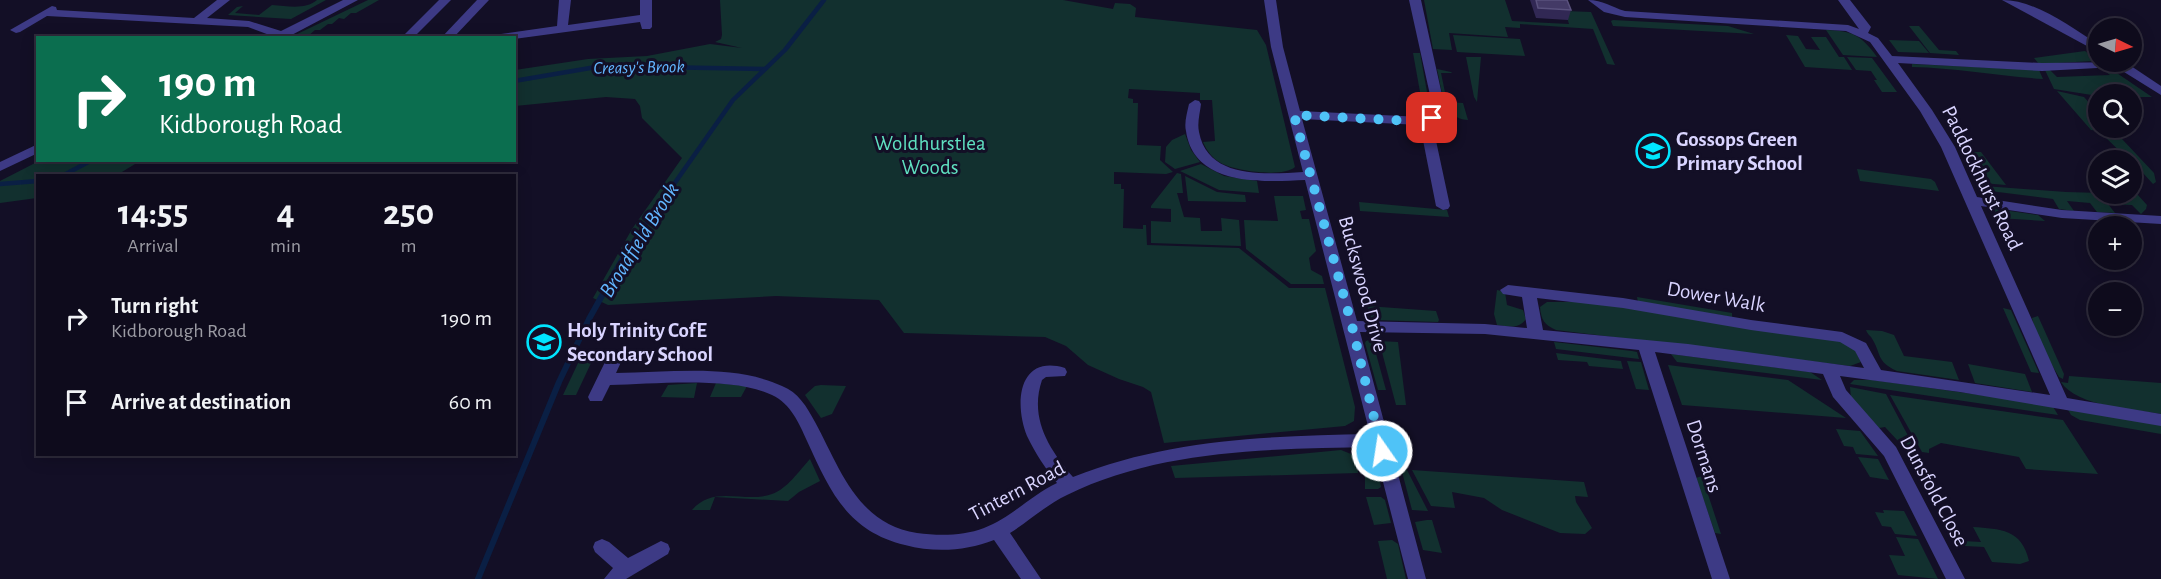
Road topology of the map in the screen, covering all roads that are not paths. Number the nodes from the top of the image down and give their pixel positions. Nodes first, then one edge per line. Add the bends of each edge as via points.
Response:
1 (224, 0) edge
2 (352, 0) edge
3 (445, 0) edge
4 (483, 0) edge
5 (565, 0) edge
6 (646, 0) edge
7 (1270, 0) edge
8 (1415, 0) edge
9 (1594, 0) edge
10 (1844, 0) edge
11 (2008, 0) edge
12 (197, 21) junction
13 (562, 29) junction
14 (16, 30) dead end
15 (1862, 33) junction
16 (278, 36) edge
17 (413, 36) edge
18 (448, 36) edge
19 (509, 36) edge
20 (2088, 43) edge
21 (1889, 59) junction
22 (2088, 66) edge
23 (2133, 72) edge
24 (2161, 91) edge
25 (1195, 104) dead end
26 (1294, 115) junction
27 (1425, 121) junction
28 (36, 149) edge
29 (0, 167) edge
30 (1311, 176) junction
31 (1973, 201) junction
32 (1443, 206) dead end
33 (2161, 220) edge
34 (1508, 290) dead end
35 (1529, 292) junction
36 (1352, 326) junction
37 (1536, 334) junction
38 (1645, 346) junction
39 (614, 360) dead end
40 (1829, 369) junction
41 (1059, 372) dead end
42 (1875, 375) junction
43 (605, 379) junction
44 (596, 397) dead end
45 (2061, 402) junction
46 (2161, 420) edge
47 (1380, 440) junction
48 (1070, 486) junction
49 (998, 531) junction
50 (602, 547) dead end
51 (661, 549) dead end
52 (620, 574) edge
53 (1032, 579) edge
54 (1417, 579) edge
55 (1721, 579) edge
56 (1956, 579) edge

1 - 12 street
2 - 16 street
3 - 17 street
4 - 18 street
5 - 13 street
6 - 13 street via 646,23
7 - 26 street, Buckswood Drive
8 - 27 street via 1438,104 1437,114
9 - 15 street via 1625,15 1840,27
10 - 15 street via 1865,27
11 - 20 street
12 - 14 street via 50,11
12 - 16 street via 257,26
13 - 19 street
15 - 21 street, Paddockhurst Road via 1874,40
21 - 22 street
21 - 31 street, Paddockhurst Road via 1940,133
23 - 24 street
25 - 30 street via 1194,138 1215,166 1238,175
26 - 27 street
26 - 30 street, Buckswood Drive
27 - 32 street
28 - 29 street
30 - 36 street, Buckswood Drive
31 - 33 street via 2053,213
31 - 45 street, Paddockhurst Road
34 - 35 street, Dower Walk
35 - 37 street
35 - 42 street, Dower Walk via 1842,337 1866,351
36 - 37 street
36 - 47 street, Buckswood Drive
37 - 38 street
38 - 40 street
38 - 55 street, Dormans
39 - 43 street
40 - 42 street
40 - 56 street, Dunsfold Close via 1839,393 1890,452
41 - 48 street via 1043,371 1035,377 1029,411 1038,444
42 - 45 street
43 - 44 street
43 - 49 street, Tintern Road via 722,378 777,390 801,411 850,506 867,520 885,531 926,542 975,539
45 - 46 street
47 - 48 street, Tintern Road via 1182,454
47 - 54 street, Buckswood Drive
48 - 49 street, Tintern Road
49 - 53 street
50 - 52 street
51 - 52 street

